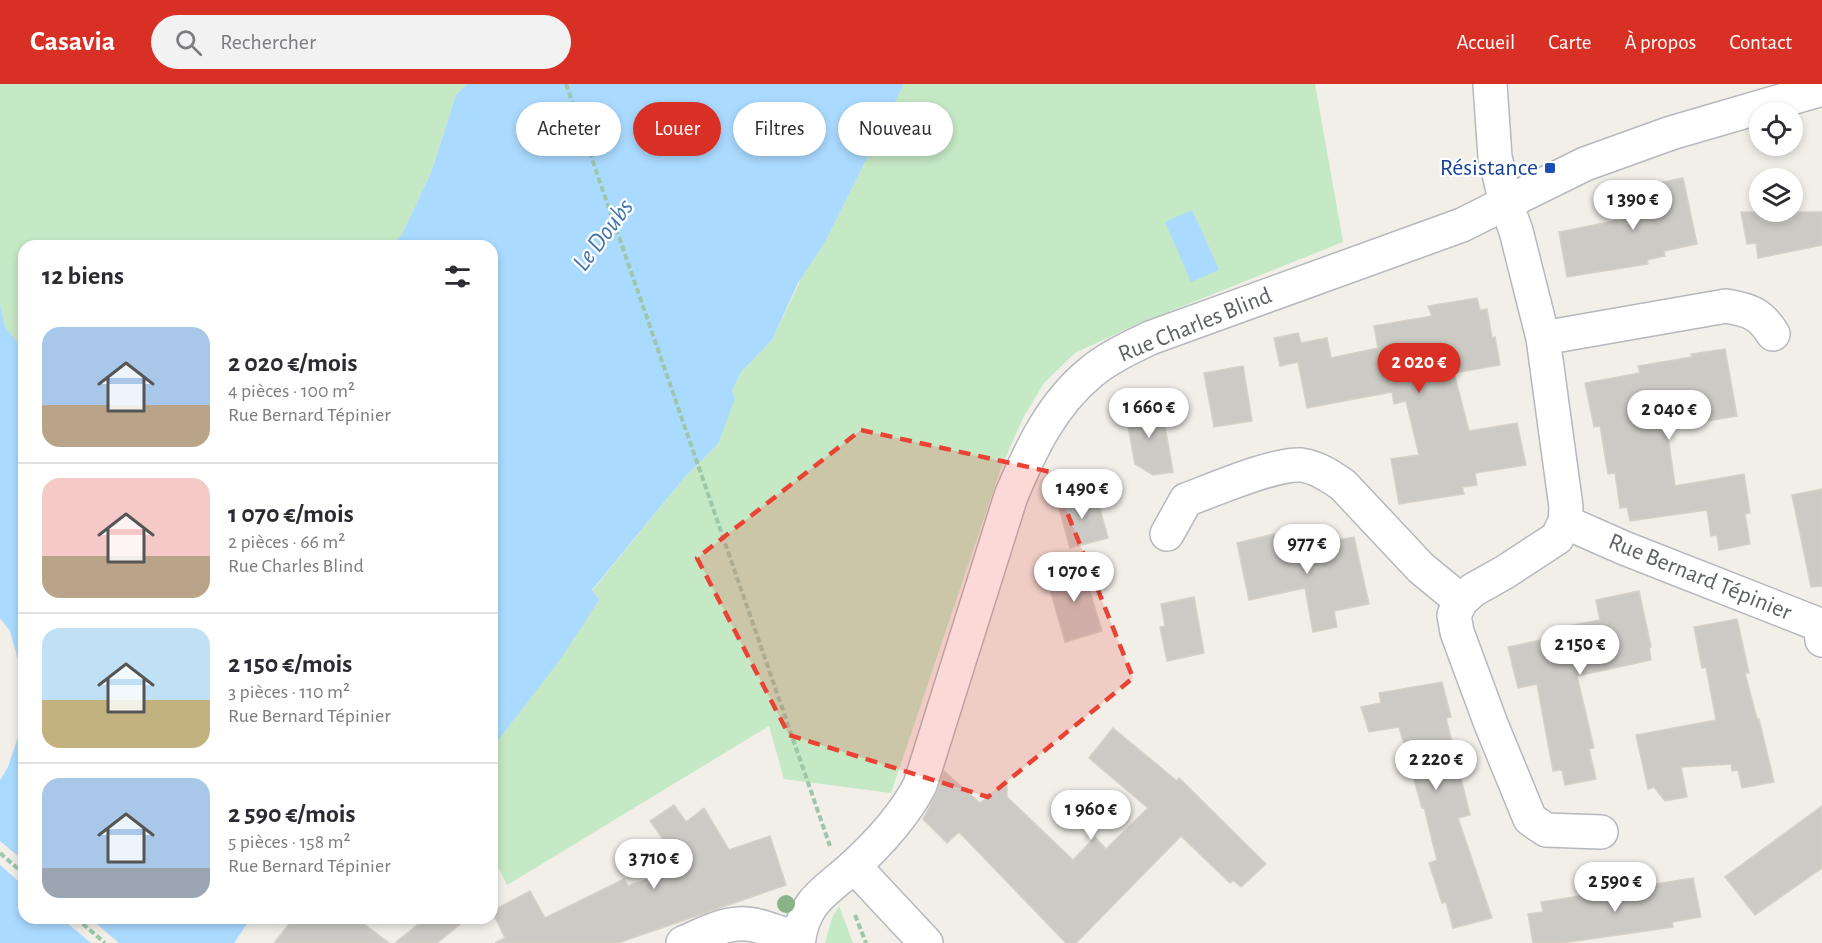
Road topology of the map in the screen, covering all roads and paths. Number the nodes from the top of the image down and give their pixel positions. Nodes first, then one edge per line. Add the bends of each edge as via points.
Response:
1 (566, 84) edge
2 (1490, 84) edge
3 (1822, 89) edge
4 (1506, 202) junction
5 (1773, 334) dead end
6 (1543, 338) junction
7 (1566, 522) junction
8 (1167, 534) dead end
9 (1461, 601) junction
10 (1822, 640) edge
11 (1601, 832) dead end
12 (0, 853) edge
13 (18, 869) edge
14 (847, 871) junction
15 (83, 924) edge
16 (798, 940) edge
17 (105, 943) edge
18 (683, 943) edge
19 (866, 943) edge
20 (926, 943) edge

1 - 14 path
2 - 4 street via 1495,157
3 - 4 street, Rue Charles Blind via 1671,133 1596,160
4 - 6 street
4 - 14 street, Rue Charles Blind via 1462,225 1150,338 1090,372 1072,389 1041,432 1011,496 920,785 909,806
5 - 6 street via 1765,321 1747,310 1726,306
6 - 7 street
7 - 9 street via 1557,538
7 - 10 street, Rue Bernard Tépinier via 1820,624
8 - 9 street via 1186,500 1279,467 1302,465 1343,485 1421,568
9 - 11 street via 1454,615 1457,632 1530,819 1545,830
12 - 13 path
14 - 16 street, Rue Charles Blind via 816,898
14 - 19 path
14 - 20 street
15 - 17 path
16 - 18 street via 742,923

